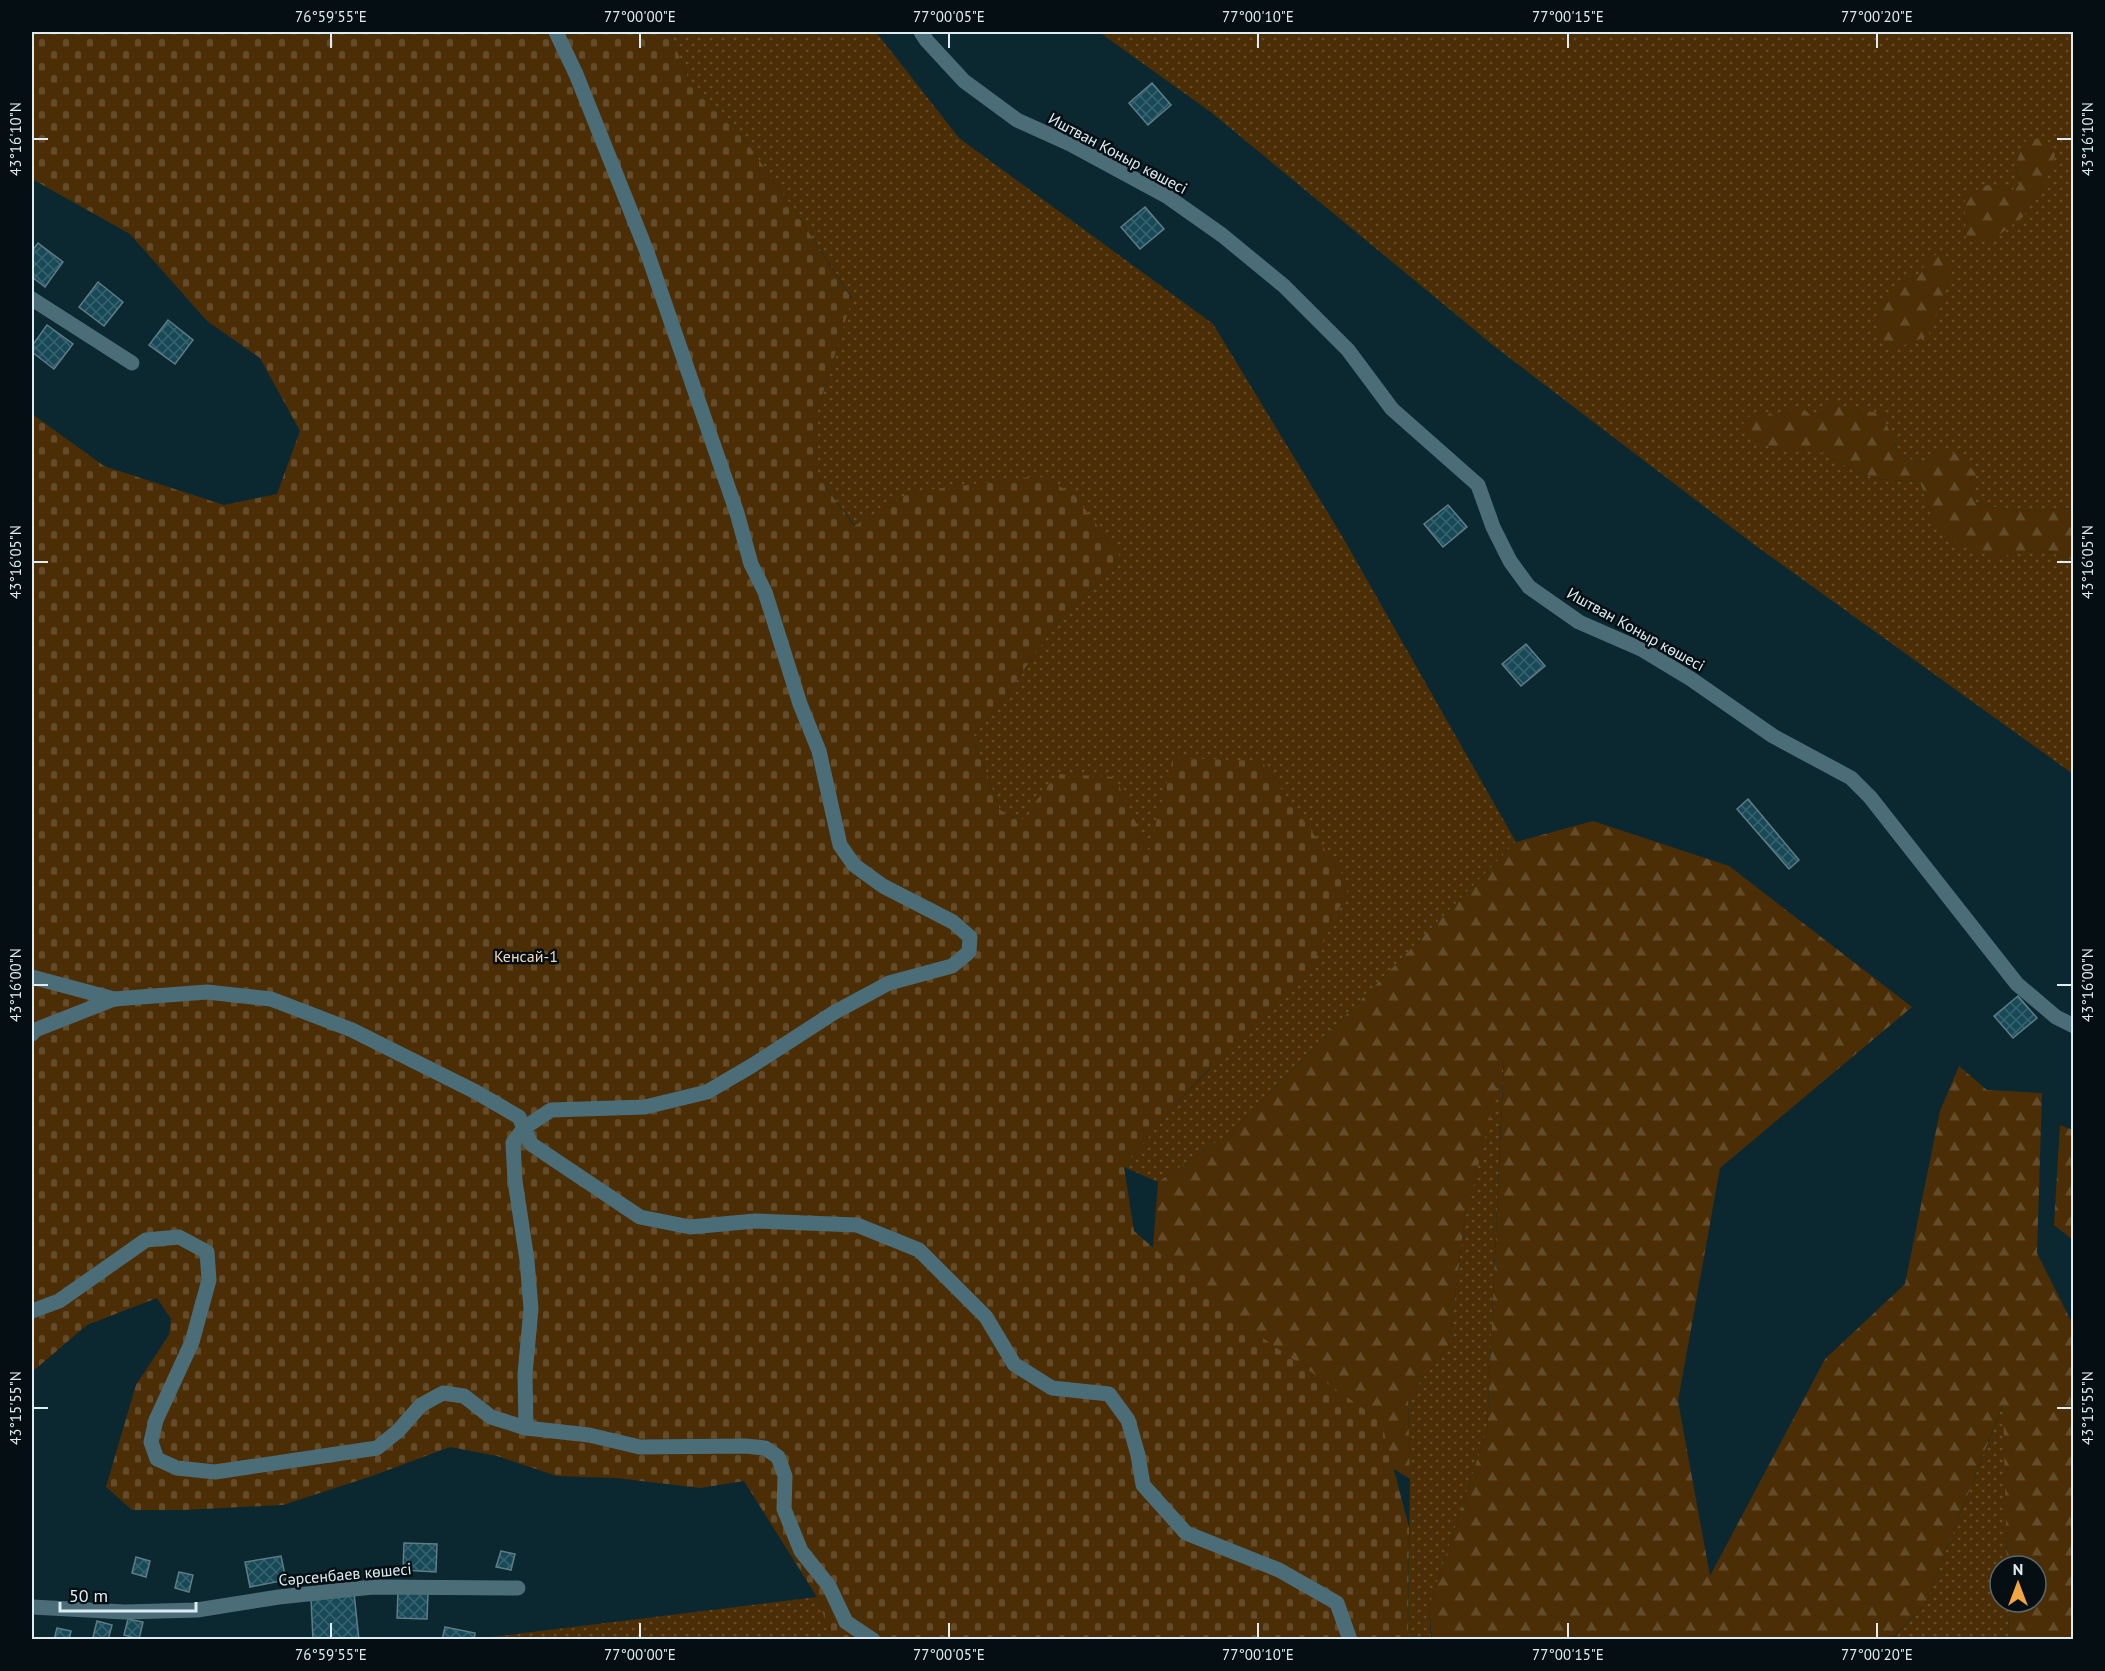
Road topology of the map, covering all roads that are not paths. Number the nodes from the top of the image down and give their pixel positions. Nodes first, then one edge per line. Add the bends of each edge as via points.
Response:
1 (556, 32) edge
2 (921, 32) edge
3 (32, 299) edge
4 (132, 363) dead end
5 (32, 977) edge
6 (114, 999) junction
7 (2073, 1026) edge
8 (32, 1034) edge
9 (524, 1128) junction
10 (32, 1311) edge
11 (526, 1428) junction
12 (518, 1588) dead end
13 (32, 1607) edge
14 (873, 1640) edge
15 (1350, 1640) edge

1 - 9 street via 647,252 751,564 765,592 819,751 840,846 854,865 884,886 953,922 970,937 969,952 952,966 889,983 707,1092 645,1107 551,1110
2 - 7 street, Иштван Коныр көшесі via 964,81 1017,120 1168,197 1284,286 1348,350 1392,410 1478,485 1497,535 1529,587 1579,622 1652,656 1773,736 1851,778 2018,984 2055,1017
3 - 4 street
5 - 6 street
6 - 8 street
6 - 9 street via 207,992 271,999 352,1030 466,1087 519,1117
9 - 11 street via 513,1143 514,1181 531,1309 525,1374
9 - 15 street via 531,1144 640,1217 690,1227 755,1221 857,1225 919,1250 986,1317 1014,1364 1052,1388 1109,1394 1128,1420 1143,1485 1186,1533 1279,1570 1336,1603
10 - 11 street via 59,1301 146,1240 179,1237 207,1252 209,1280 192,1342 156,1420 151,1442 157,1459 177,1468 215,1472 377,1448 422,1405 443,1393 464,1396 491,1417
11 - 14 street via 589,1435 640,1447 765,1448 778,1457 785,1476 784,1509 801,1551 829,1586 846,1622
12 - 13 street, Сәрсенбаев көшесі via 373,1587 198,1610 125,1612

